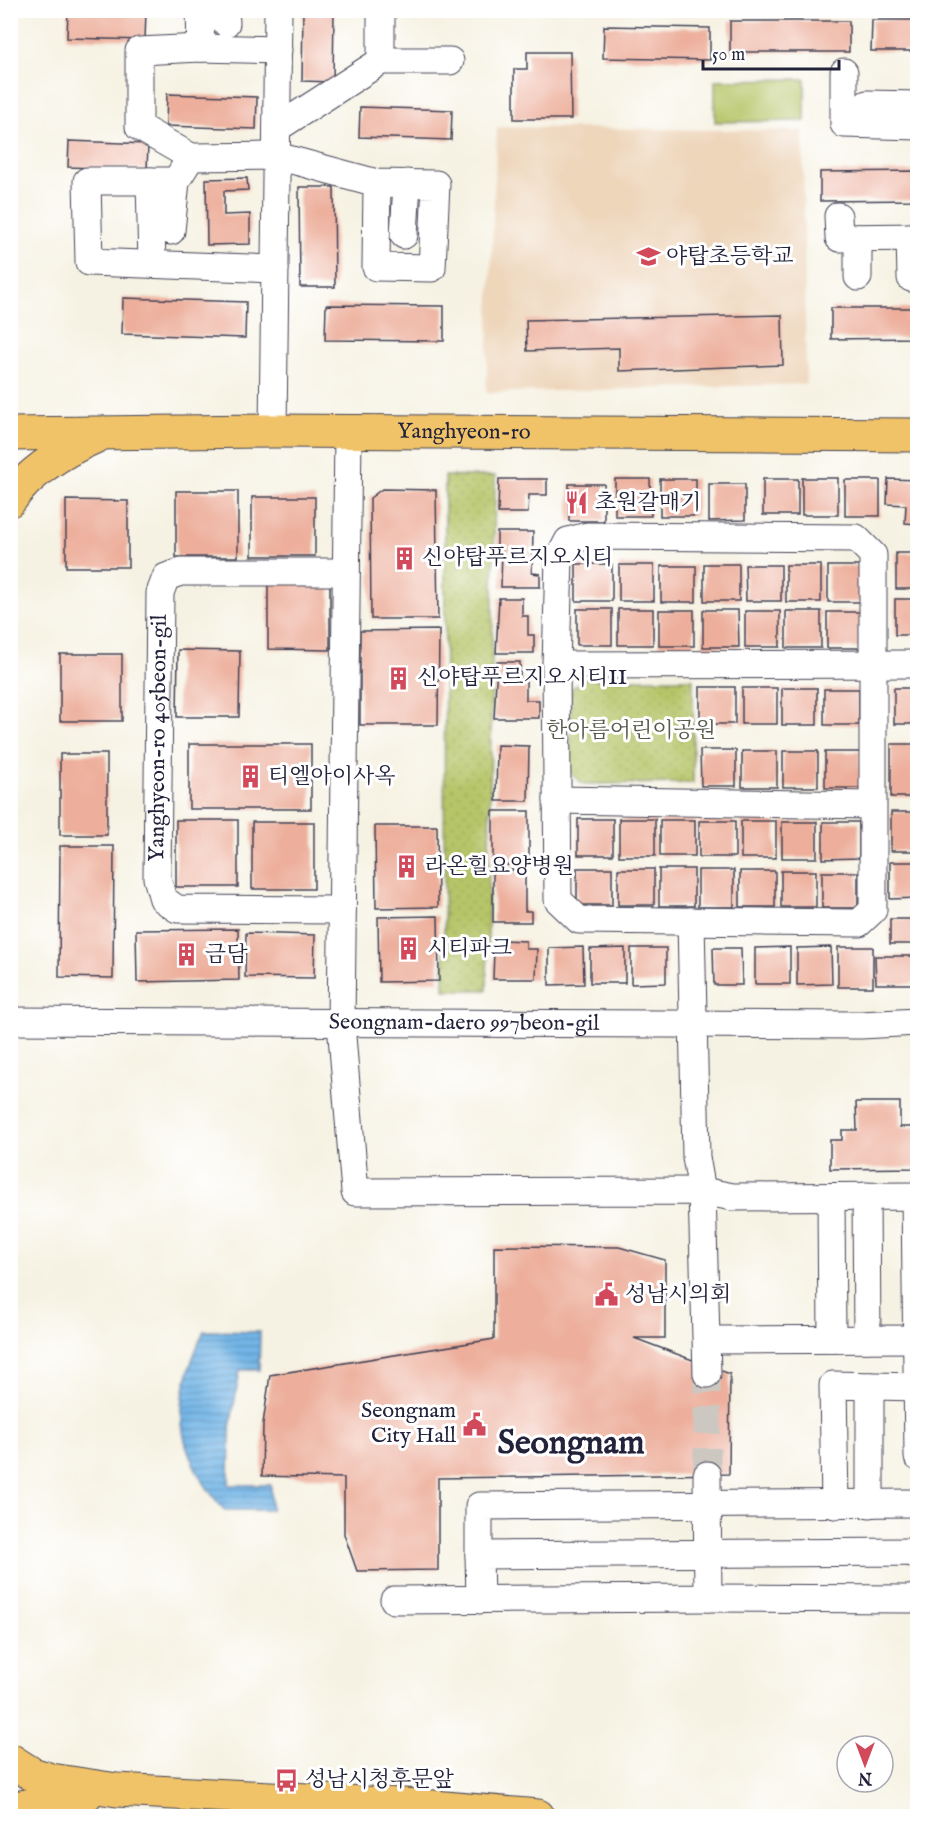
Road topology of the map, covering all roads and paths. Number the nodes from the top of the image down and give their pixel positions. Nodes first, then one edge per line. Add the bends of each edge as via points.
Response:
1 (200, 10) edge
2 (279, 10) edge
3 (381, 10) edge
4 (201, 48) junction
5 (278, 50) junction
6 (381, 61) junction
7 (450, 61) dead end
8 (844, 72) dead end
9 (867, 104) dead end
10 (918, 105) edge
11 (918, 126) edge
12 (277, 128) junction
13 (277, 156) junction
14 (191, 157) junction
15 (150, 181) junction
16 (176, 181) junction
17 (377, 183) junction
18 (407, 183) junction
19 (838, 216) dead end
20 (171, 231) dead end
21 (404, 235) dead end
22 (914, 237) edge
23 (858, 238) junction
24 (152, 264) junction
25 (275, 269) junction
26 (858, 277) dead end
27 (911, 278) dead end
28 (273, 431) junction
29 (348, 433) junction
30 (10, 434) edge
31 (101, 434) junction
32 (918, 435) edge
33 (10, 500) edge
34 (346, 572) junction
35 (873, 664) junction
36 (918, 664) edge
37 (556, 665) junction
38 (557, 800) junction
39 (872, 805) junction
40 (342, 910) junction
41 (691, 921) junction
42 (10, 1021) edge
43 (918, 1022) edge
44 (692, 1023) junction
45 (341, 1024) junction
46 (702, 1191) junction
47 (866, 1196) junction
48 (831, 1197) junction
49 (917, 1339) edge
50 (706, 1340) junction
51 (832, 1340) junction
52 (867, 1340) junction
53 (708, 1374) tunnel mouth
54 (870, 1386) junction
55 (917, 1387) edge
56 (918, 1457) edge
57 (706, 1475) tunnel mouth
58 (918, 1503) edge
59 (870, 1504) junction
60 (708, 1505) junction
61 (835, 1505) junction
62 (708, 1553) junction
63 (479, 1555) junction
64 (918, 1556) edge
65 (918, 1596) edge
66 (708, 1598) junction
67 (394, 1600) dead end
68 (480, 1600) junction
69 (10, 1760) edge
70 (117, 1790) junction
71 (10, 1809) edge
72 (72, 1816) edge
73 (538, 1816) edge

1 - 4 street
2 - 5 street
3 - 6 street
4 - 5 street
4 - 14 street via 139,51 139,127
5 - 12 street
6 - 7 street
6 - 12 street
8 - 11 street via 844,124
9 - 10 street
12 - 13 street
13 - 14 street
13 - 17 street
13 - 25 street
14 - 16 street
15 - 16 street
15 - 24 street
15 - 24 street via 87,181 89,262
16 - 20 street
17 - 18 street
17 - 18 street via 376,267 432,268 436,184
18 - 21 street
19 - 23 street via 839,238
22 - 23 street
22 - 27 street
23 - 26 street
24 - 25 street
25 - 28 street
28 - 29 main road, Yanghyeon-ro
28 - 31 main road, Yanghyeon-ro
29 - 32 main road, Yanghyeon-ro
29 - 34 street
30 - 31 main road, Yanghyeon-ro
31 - 33 main road via 55,458
34 - 40 street
34 - 40 street, Yanghyeon-ro 405beon-gil via 181,572 166,577 160,593 158,733 157,878 163,899 177,909
35 - 36 street
35 - 37 street
35 - 37 street via 873,555 856,538 587,536 568,541 559,558
35 - 39 street
37 - 38 street
38 - 39 street
38 - 41 street via 558,900 579,920
39 - 41 street via 873,910 859,923
40 - 45 street
41 - 44 street
42 - 45 street, Seongnam-daero 997beon-gil
43 - 44 street, Seongnam-daero 997beon-gil
44 - 45 street, Seongnam-daero 997beon-gil
44 - 46 street via 696,1157
45 - 46 street via 355,1192
46 - 48 street via 733,1197
46 - 50 street
47 - 48 street
47 - 49 street via 915,1196
47 - 52 street
48 - 51 street
49 - 52 street
49 - 55 street
50 - 51 street
50 - 53 street
51 - 52 street
54 - 55 street
54 - 59 street
54 - 61 street via 833,1385
55 - 56 street
57 - 60 street
58 - 59 street
59 - 61 street
60 - 61 street
60 - 62 street
60 - 63 street via 479,1506
62 - 63 street
62 - 64 street via 910,1552
62 - 66 street
63 - 68 street
65 - 66 street
66 - 68 street
67 - 68 street
69 - 70 main road via 51,1780
70 - 71 main road
70 - 72 main road via 87,1801
70 - 73 main road

